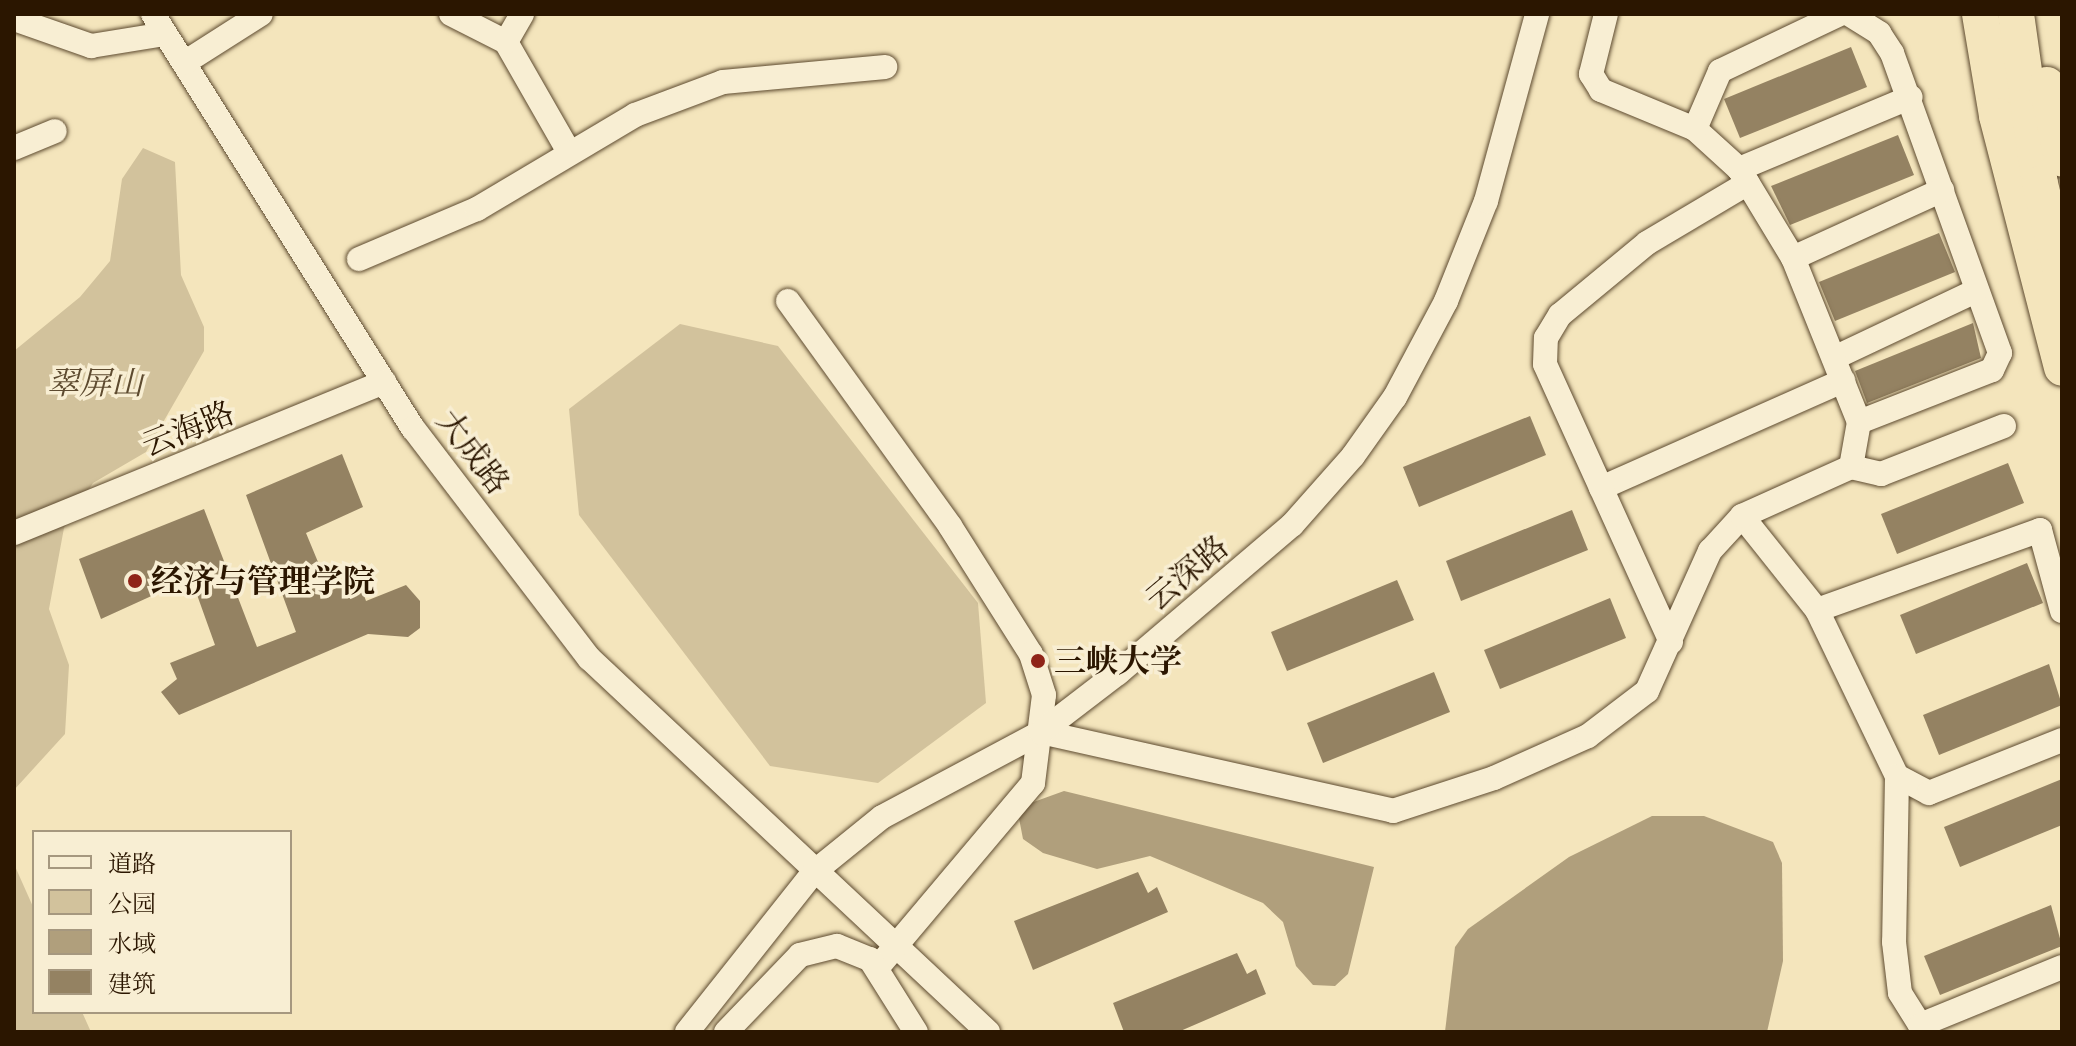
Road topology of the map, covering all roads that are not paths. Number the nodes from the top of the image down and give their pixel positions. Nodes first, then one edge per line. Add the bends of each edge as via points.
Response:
1 (261, 14) edge
2 (451, 14) edge
3 (522, 14) edge
4 (1537, 14) edge
5 (1606, 14) edge
6 (1840, 14) edge
7 (1849, 14) edge
8 (1980, 14) edge
9 (2016, 14) edge
10 (2038, 14) edge
11 (14, 19) edge
12 (159, 24) edge
13 (506, 42) junction
14 (184, 63) junction
15 (885, 67) dead end
16 (1911, 97) junction
17 (1695, 129) junction
18 (55, 131) dead end
19 (14, 148) edge
20 (569, 152) junction
21 (2062, 158) edge
22 (1744, 176) junction
23 (1942, 190) junction
24 (1793, 258) junction
25 (359, 259) dead end
26 (2062, 275) edge
27 (1976, 291) junction
28 (788, 301) dead end
29 (2062, 368) edge
30 (1838, 370) junction
31 (384, 382) junction
32 (1859, 422) junction
33 (2004, 426) dead end
34 (1851, 467) junction
35 (1601, 488) junction
36 (1742, 516) junction
37 (14, 533) edge
38 (1817, 610) junction
39 (2062, 611) edge
40 (1671, 642) junction
41 (1041, 732) junction
42 (2062, 740) edge
43 (1897, 776) junction
44 (814, 872) junction
45 (895, 947) junction
46 (878, 967) junction
47 (2062, 967) edge
48 (687, 1032) edge
49 (726, 1032) edge
50 (916, 1032) edge
51 (988, 1032) edge

1 - 14 street
2 - 13 street
3 - 13 street
4 - 41 street, 云深路 via 1486,201 1446,301 1395,397 1292,525
5 - 17 street via 1591,74 1601,90
6 - 17 street via 1720,71
7 - 16 street via 1879,33
8 - 29 highway via 1997,116
9 - 26 highway via 2020,61
10 - 21 highway
11 - 12 street via 91,46
12 - 14 street, 大成路
13 - 20 street
14 - 31 street, 大成路
15 - 20 street via 723,82 635,115
16 - 22 street
16 - 23 street
17 - 22 street
18 - 19 street
20 - 25 street via 477,209
22 - 24 street
22 - 35 street via 1647,243 1560,315 1546,338 1545,364
23 - 24 street
23 - 27 street
24 - 30 street
27 - 30 street
27 - 32 street via 1999,362
28 - 41 street via 950,526 1031,654 1044,695
30 - 32 street
30 - 35 street
31 - 37 street, 云海路
31 - 44 street, 大成路 via 589,658
32 - 34 street
33 - 34 street via 1881,474
34 - 36 street
35 - 40 street
36 - 38 street
36 - 40 street via 1710,551
38 - 39 street via 2040,530
38 - 43 street
40 - 41 street via 1647,691 1588,736 1494,778 1393,811
41 - 44 street, 云深路 via 882,817
41 - 45 street via 1033,783 1017,808
42 - 43 street via 1929,793
43 - 47 street via 1894,942 1900,993 1920,1025
44 - 45 street, 大成路
44 - 48 street, 云深路
45 - 46 street
45 - 51 street, 大成路
46 - 49 street via 837,946 815,948 771,981
46 - 50 street

